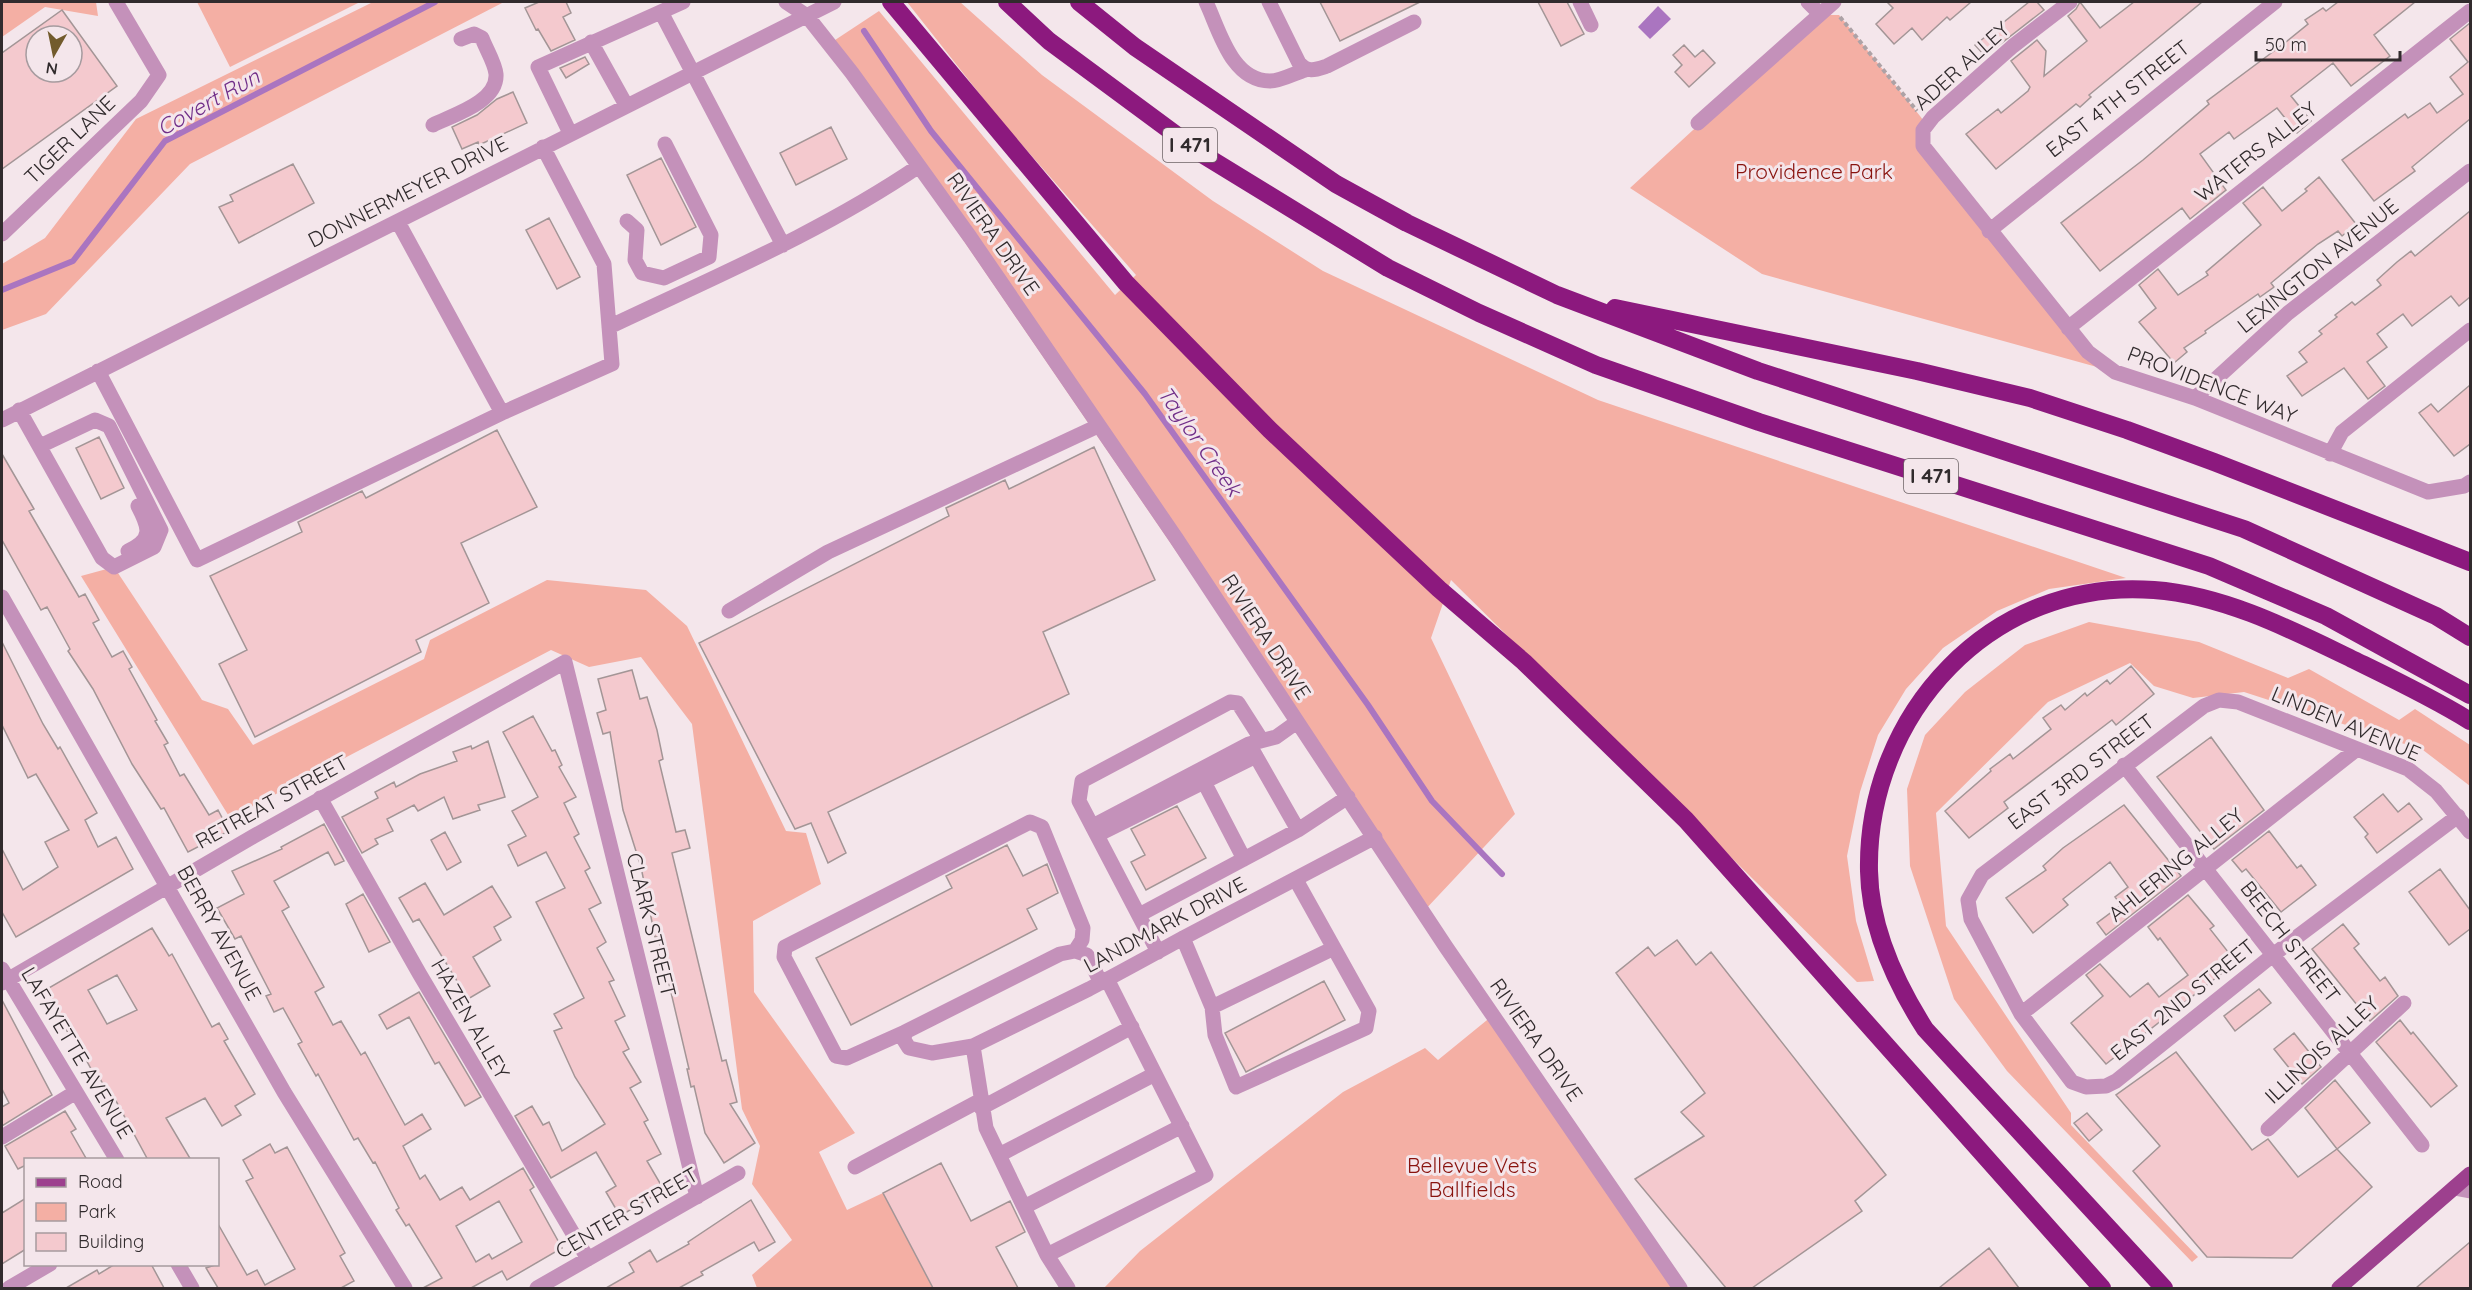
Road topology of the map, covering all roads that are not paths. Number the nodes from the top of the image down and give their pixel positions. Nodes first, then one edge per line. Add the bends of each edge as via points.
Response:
1 (116, 2) edge
2 (683, 2) edge
3 (786, 2) edge
4 (834, 2) edge
5 (891, 2) edge
6 (1007, 2) edge
7 (1079, 2) edge
8 (1206, 2) edge
9 (1269, 2) edge
10 (1580, 2) edge
11 (1808, 2) edge
12 (1834, 2) edge
13 (2070, 2) edge
14 (2275, 2) edge
15 (661, 12) junction
16 (2470, 12) edge
17 (1820, 14) junction
18 (807, 16) junction
19 (1414, 22) dead end
20 (1591, 25) dead end
21 (461, 39) dead end
22 (591, 42) junction
23 (1305, 70) junction
24 (693, 72) junction
25 (626, 105) junction
26 (1698, 123) dead end
27 (433, 125) dead end
28 (570, 133) junction
29 (665, 144) dead end
30 (1923, 146) joint
31 (543, 147) junction
32 (919, 166) junction
33 (2470, 171) edge
34 (627, 221) dead end
35 (398, 222) junction
36 (1989, 231) junction
37 (2, 234) edge
38 (783, 245) junction
39 (1557, 295) junction
40 (609, 327) junction
41 (2068, 328) junction
42 (2470, 330) edge
43 (98, 370) junction
44 (2195, 398) junction
45 (19, 410) junction
46 (502, 413) junction
47 (2, 420) edge
48 (1098, 426) junction
49 (40, 446) junction
50 (2330, 454) junction
51 (2470, 482) edge
52 (2470, 562) edge
53 (2, 597) edge
54 (729, 610) dead end
55 (2470, 637) edge
56 (565, 662) joint
57 (2470, 694) edge
58 (2219, 700) joint
59 (2470, 721) edge
60 (1297, 722) junction
61 (1255, 746) junction
62 (2357, 749) junction
63 (2124, 765) junction
64 (1204, 782) junction
65 (1348, 797) junction
66 (320, 798) junction
67 (2458, 816) junction
68 (1298, 830) junction
69 (1095, 831) junction
70 (2470, 832) edge
71 (1375, 837) junction
72 (1244, 859) junction
73 (2205, 868) junction
74 (1296, 880) junction
75 (168, 885) junction
76 (1138, 915) junction
77 (1183, 938) junction
78 (1334, 948) junction
79 (1075, 951) junction
80 (1158, 952) junction
81 (2273, 955) junction
82 (3, 977) edge
83 (1104, 981) junction
84 (2404, 1004) dead end
85 (1212, 1007) junction
86 (2021, 1014) junction
87 (1132, 1028) junction
88 (904, 1032) junction
89 (973, 1046) junction
90 (2349, 1052) junction
91 (1155, 1074) junction
92 (76, 1092) junction
93 (980, 1105) junction
94 (1182, 1126) junction
95 (2268, 1129) dead end
96 (2, 1137) edge
97 (2422, 1145) dead end
98 (999, 1155) junction
99 (116, 1158) edge
100 (855, 1167) dead end
101 (738, 1173) dead end
102 (2470, 1174) edge
103 (2454, 1188) junction
104 (2470, 1191) edge
105 (697, 1197) junction
106 (1024, 1207) junction
107 (1047, 1255) junction
108 (588, 1259) junction
109 (47, 1266) edge
110 (179, 1266) edge
111 (9, 1288) edge
112 (192, 1288) edge
113 (405, 1288) edge
114 (537, 1288) edge
115 (1068, 1288) edge
116 (1680, 1288) edge
117 (2102, 1288) edge
118 (2164, 1288) edge
119 (2339, 1288) edge

1 - 37 street, TIGER LANE via 159,75 141,101
2 - 15 street
3 - 18 street, RIVIERA DRIVE
4 - 18 street, DONNERMEYER DRIVE
5 - 117 highway via 1126,283 1219,380 1439,589 1524,662 1686,820
6 - 57 highway, I 471 via 1049,41 1202,154 1388,268 1596,365 1809,439 2209,566 2326,616
7 - 39 highway, I 471 via 1225,111 1336,184
8 - 23 street via 1233,62 1258,80 1271,82
9 - 23 street
10 - 20 street
11 - 17 street
12 - 17 street
13 - 30 street, ADER ALLEY via 2013,46 1926,124
14 - 36 street, EAST 4TH STREET
15 - 22 street
15 - 24 street
16 - 41 street, WATERS ALLEY
17 - 26 street
18 - 24 street, DONNERMEYER DRIVE
18 - 32 street, RIVIERA DRIVE
19 - 23 street via 1327,66
21 - 27 street via 474,34 482,39 496,74 494,86 486,98
22 - 25 street
22 - 28 street via 538,67
24 - 25 street, DONNERMEYER DRIVE
24 - 38 street
25 - 28 street, DONNERMEYER DRIVE
28 - 31 street, DONNERMEYER DRIVE
29 - 34 street via 711,235 709,257 664,278 642,273 635,260 637,230
30 - 36 street, PROVIDENCE WAY
31 - 35 street, DONNERMEYER DRIVE
31 - 40 street via 604,264
32 - 38 street
32 - 48 street, RIVIERA DRIVE
33 - 44 street, LEXINGTON AVENUE via 2288,314
35 - 43 street, DONNERMEYER DRIVE
35 - 46 street
36 - 41 street, PROVIDENCE WAY
38 - 40 street
39 - 52 highway via 2030,398 2203,458
39 - 55 highway, I 471 via 1758,371 2244,529 2436,616
40 - 46 street via 612,364
41 - 44 street, PROVIDENCE WAY via 2088,352 2115,372
42 - 50 street via 2342,432
43 - 45 street, DONNERMEYER DRIVE
43 - 46 street via 196,560
44 - 50 street, PROVIDENCE WAY
45 - 47 street, DONNERMEYER DRIVE
45 - 49 street
48 - 54 street via 828,552
48 - 60 street, RIVIERA DRIVE
49 - 49 street via 95,420 109,426 161,530 154,548 114,567 102,558
50 - 51 street, PROVIDENCE WAY via 2428,492
53 - 75 street, BERRY AVENUE
56 - 66 street, RETREAT STREET
56 - 105 street, CLARK STREET
58 - 62 street, LINDEN AVENUE via 2238,702
58 - 63 street, EAST 3RD STREET via 2204,706
59 - 118 highway via 2438,701 2282,625 2195,596 2113,589 2045,604 1974,642 1914,707 1901,729 1889,754 1871,822 1869,871 1878,933 1905,998 1924,1029
60 - 61 street
60 - 65 street, RIVIERA DRIVE
61 - 64 street
61 - 68 street
61 - 69 street
61 - 69 street via 1238,703 1230,702 1082,781 1079,801
62 - 67 street, LINDEN AVENUE via 2408,768
62 - 73 street, AHLERING ALLEY
63 - 73 street, BEECH STREET
63 - 86 street, EAST 3RD STREET via 1974,885 1968,900 1971,919
64 - 69 street
64 - 72 street
65 - 68 street
65 - 71 street, RIVIERA DRIVE
66 - 75 street, RETREAT STREET
66 - 108 street, HAZEN ALLEY
67 - 70 street, LINDEN AVENUE
67 - 81 street, EAST 2ND STREET
68 - 72 street
69 - 76 street
71 - 74 street, LANDMARK DRIVE
71 - 116 street, RIVIERA DRIVE
72 - 76 street
73 - 81 street, BEECH STREET
73 - 86 street, AHLERING ALLEY
74 - 77 street, LANDMARK DRIVE
74 - 78 street
75 - 82 street, RETREAT STREET
75 - 113 street, BERRY AVENUE via 284,1092
76 - 80 street
77 - 80 street, LANDMARK DRIVE
77 - 85 street
78 - 85 street
78 - 85 street via 1369,1011 1366,1028 1236,1087 1215,1035
79 - 83 street via 1087,955
79 - 88 street via 1060,954
79 - 88 street via 1083,928 1042,827 1030,822 785,947 784,957 836,1056 848,1058
80 - 83 street, LANDMARK DRIVE
81 - 86 street, EAST 2ND STREET via 2106,1086 2086,1087 2072,1082
81 - 90 street, BEECH STREET
82 - 92 street, LAFAYETTE AVENUE
83 - 87 street
83 - 89 street, LANDMARK DRIVE
84 - 90 street, ILLINOIS ALLEY
87 - 91 street
87 - 93 street
88 - 89 street, LANDMARK DRIVE via 909,1048 932,1053
89 - 93 street
90 - 95 street, ILLINOIS ALLEY
90 - 97 street, BEECH STREET
91 - 94 street
91 - 98 street
92 - 96 street
92 - 99 street, LAFAYETTE AVENUE
93 - 98 street
93 - 100 street
94 - 106 street
94 - 107 street via 1206,1175
98 - 106 street
101 - 105 street, CENTER STREET
102 - 103 main road
103 - 104 street
103 - 119 main road
105 - 108 street, CENTER STREET
106 - 107 street
107 - 115 street
108 - 114 street, CENTER STREET
109 - 111 street
110 - 112 street

